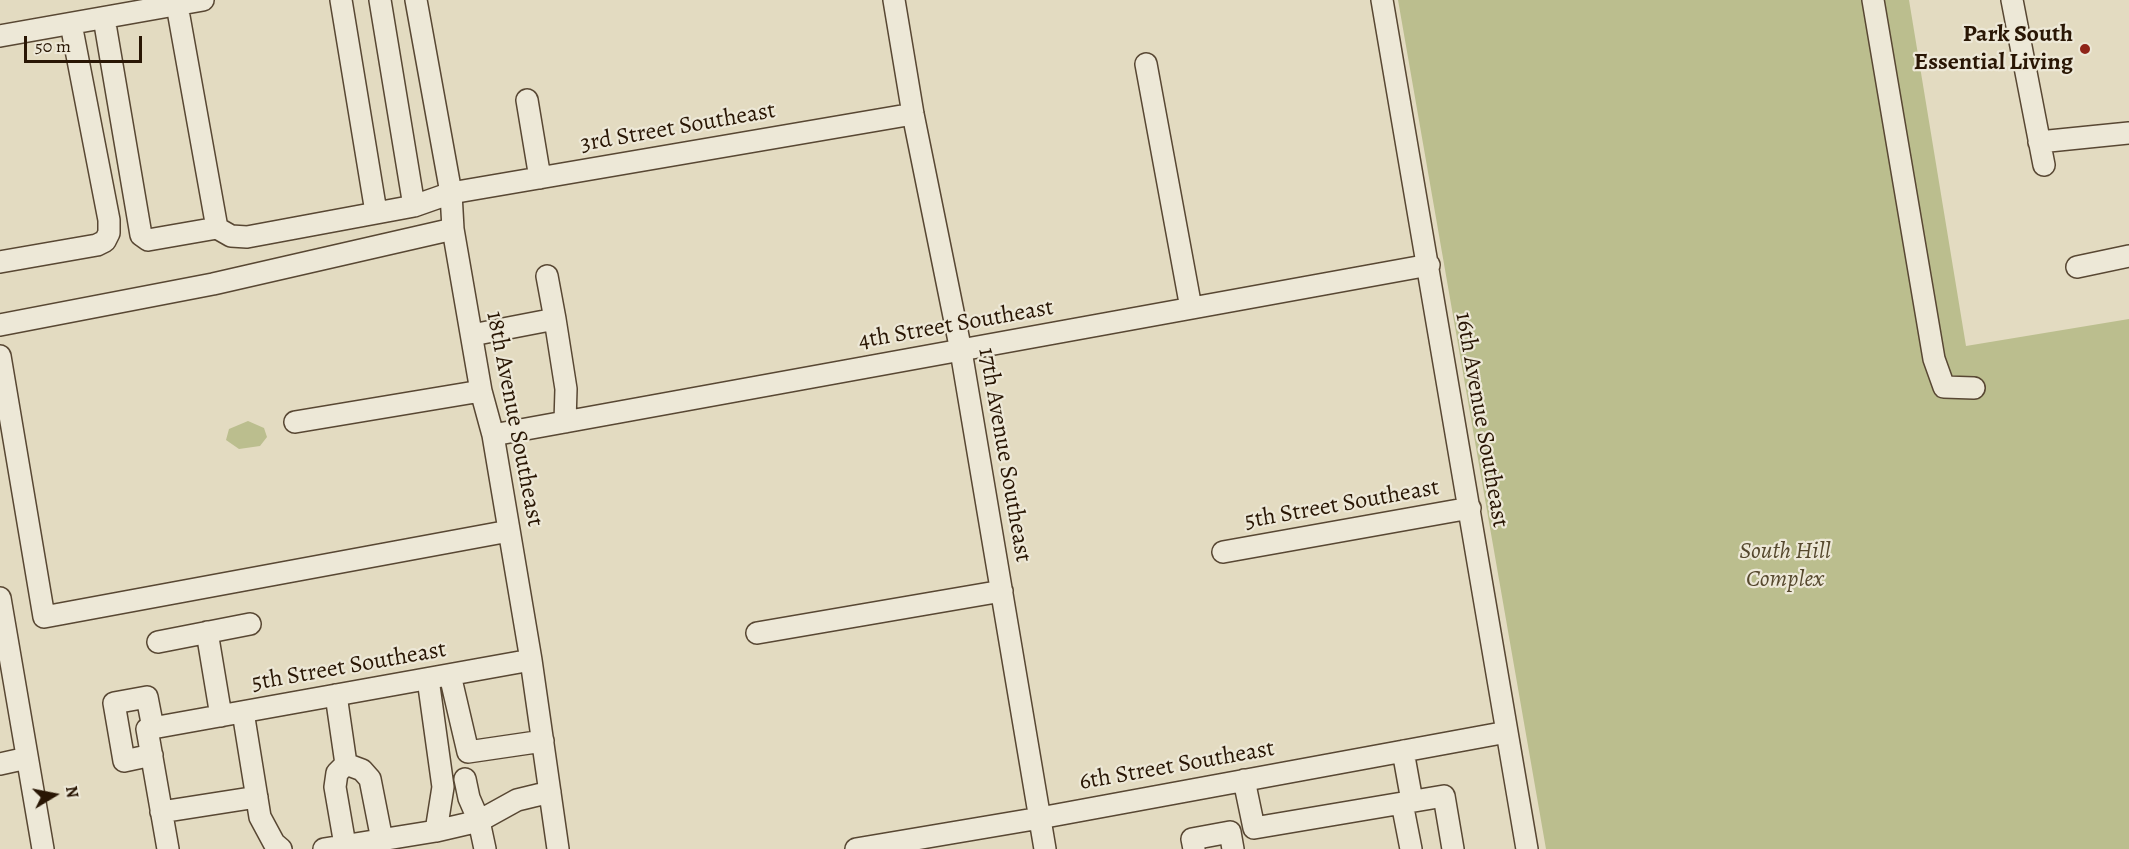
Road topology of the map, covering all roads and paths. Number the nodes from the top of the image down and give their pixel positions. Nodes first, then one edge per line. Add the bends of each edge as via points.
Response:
1 (203, 0) edge
2 (341, 0) edge
3 (380, 0) edge
4 (416, 0) edge
5 (894, 0) edge
6 (1382, 0) edge
7 (1873, 0) edge
8 (2012, 0) edge
9 (177, 5) junction
10 (104, 18) junction
11 (71, 24) junction
12 (0, 36) edge
13 (1146, 64) dead end
14 (527, 100) dead end
15 (913, 114) junction
16 (2129, 134) edge
17 (2039, 142) junction
18 (2044, 165) dead end
19 (540, 178) junction
20 (451, 193) junction
21 (414, 206) junction
22 (376, 212) junction
23 (217, 228) junction
24 (453, 229) junction
25 (2129, 256) edge
26 (0, 262) edge
27 (1429, 265) junction
28 (2077, 267) dead end
29 (547, 276) dead end
30 (1191, 308) junction
31 (555, 319) junction
32 (0, 325) edge
33 (471, 335) junction
34 (961, 351) junction
35 (0, 356) edge
36 (1974, 388) dead end
37 (481, 391) junction
38 (296, 422) dead end
39 (565, 422) junction
40 (493, 435) junction
41 (1470, 508) junction
42 (509, 531) junction
43 (1224, 552) dead end
44 (1002, 591) junction
45 (0, 598) edge
46 (250, 624) dead end
47 (207, 632) junction
48 (757, 633) dead end
49 (158, 642) dead end
50 (531, 660) junction
51 (450, 675) junction
52 (428, 679) junction
53 (336, 695) junction
54 (243, 712) junction
55 (221, 716) junction
56 (153, 728) junction
57 (1507, 732) junction
58 (543, 741) junction
59 (1403, 751) junction
60 (468, 752) junction
61 (152, 755) junction
62 (27, 758) junction
63 (0, 764) edge
64 (346, 764) junction
65 (465, 779) junction
66 (1244, 780) junction
67 (442, 783) junction
68 (550, 792) junction
69 (257, 797) junction
70 (1407, 802) junction
71 (161, 812) junction
72 (1040, 818) junction
73 (479, 820) junction
74 (1254, 828) junction
75 (424, 838) edge
76 (382, 840) junction
77 (1231, 841) edge
78 (345, 846) junction
79 (1405, 848) edge
80 (43, 849) edge
81 (168, 849) edge
82 (281, 849) edge
83 (324, 849) edge
84 (485, 849) edge
85 (558, 849) edge
86 (856, 849) edge
87 (1045, 849) edge
88 (1194, 849) edge
89 (1454, 849) edge
90 (1527, 849) edge

1 - 9 street
2 - 22 street
3 - 21 street
4 - 20 street, 18th Avenue Southeast
5 - 15 street, 17th Avenue Southeast
6 - 27 street, 16th Avenue Southeast
7 - 36 street via 1934,359 1944,387
8 - 17 street
9 - 10 street
9 - 23 street
10 - 11 street
10 - 23 street via 141,235 148,240
11 - 12 street
11 - 26 street via 109,234 97,245
13 - 30 street
14 - 19 street
15 - 19 street, 3rd Street Southeast
15 - 34 street, 17th Avenue Southeast
16 - 17 street
17 - 18 street
19 - 20 street, 3rd Street Southeast
20 - 21 street, 3rd Street Southeast
20 - 24 street, 18th Avenue Southeast
21 - 22 street, 3rd Street Southeast
22 - 23 street, 3rd Street Southeast via 247,237 231,236
24 - 32 street via 213,284
24 - 33 street, 18th Avenue Southeast
25 - 28 street
27 - 30 street, 4th Street Southeast
27 - 41 street, 16th Avenue Southeast
29 - 31 street
30 - 34 street, 4th Street Southeast
31 - 33 street
31 - 39 street via 566,389
33 - 37 street, 18th Avenue Southeast
34 - 39 street, 4th Street Southeast
34 - 44 street, 17th Avenue Southeast
35 - 42 street via 44,617
37 - 38 street
37 - 40 street, 18th Avenue Southeast
39 - 40 street, 4th Street Southeast
40 - 42 street, 18th Avenue Southeast
41 - 43 street, 5th Street Southeast
41 - 57 street, 16th Avenue Southeast
42 - 50 street, 18th Avenue Southeast
44 - 48 street
44 - 72 street, 17th Avenue Southeast
45 - 62 street
46 - 47 street
47 - 49 street
47 - 55 street
50 - 51 street, 5th Street Southeast
50 - 58 street, 18th Avenue Southeast
51 - 52 street, 5th Street Southeast
51 - 60 street
52 - 53 street, 5th Street Southeast
52 - 67 street
53 - 54 street, 5th Street Southeast
53 - 64 street
54 - 55 street, 5th Street Southeast
54 - 69 street
55 - 56 street, 5th Street Southeast
56 - 61 street via 147,729
56 - 61 street via 147,697 114,703 124,761
57 - 59 street, 6th Street Southeast
57 - 90 street, 16th Avenue Southeast
58 - 60 street
58 - 68 street, 18th Avenue Southeast
59 - 66 street, 6th Street Southeast
59 - 70 street
60 - 65 street
61 - 71 street
62 - 63 street
62 - 80 street
64 - 76 street via 362,770 370,779
64 - 78 street via 337,773 335,787
65 - 67 street
65 - 73 street
66 - 72 street, 6th Street Southeast
66 - 74 street
67 - 75 street
68 - 73 street via 517,800
68 - 85 street, 18th Avenue Southeast
69 - 71 street
69 - 82 street via 260,817
70 - 74 street
70 - 79 street
70 - 89 street via 1444,796
71 - 81 street
72 - 86 street, 6th Street Southeast
72 - 87 street, 17th Avenue Southeast
73 - 75 street
73 - 84 street
74 - 77 street
75 - 76 street
76 - 78 street
77 - 88 street via 1192,840
78 - 83 street

